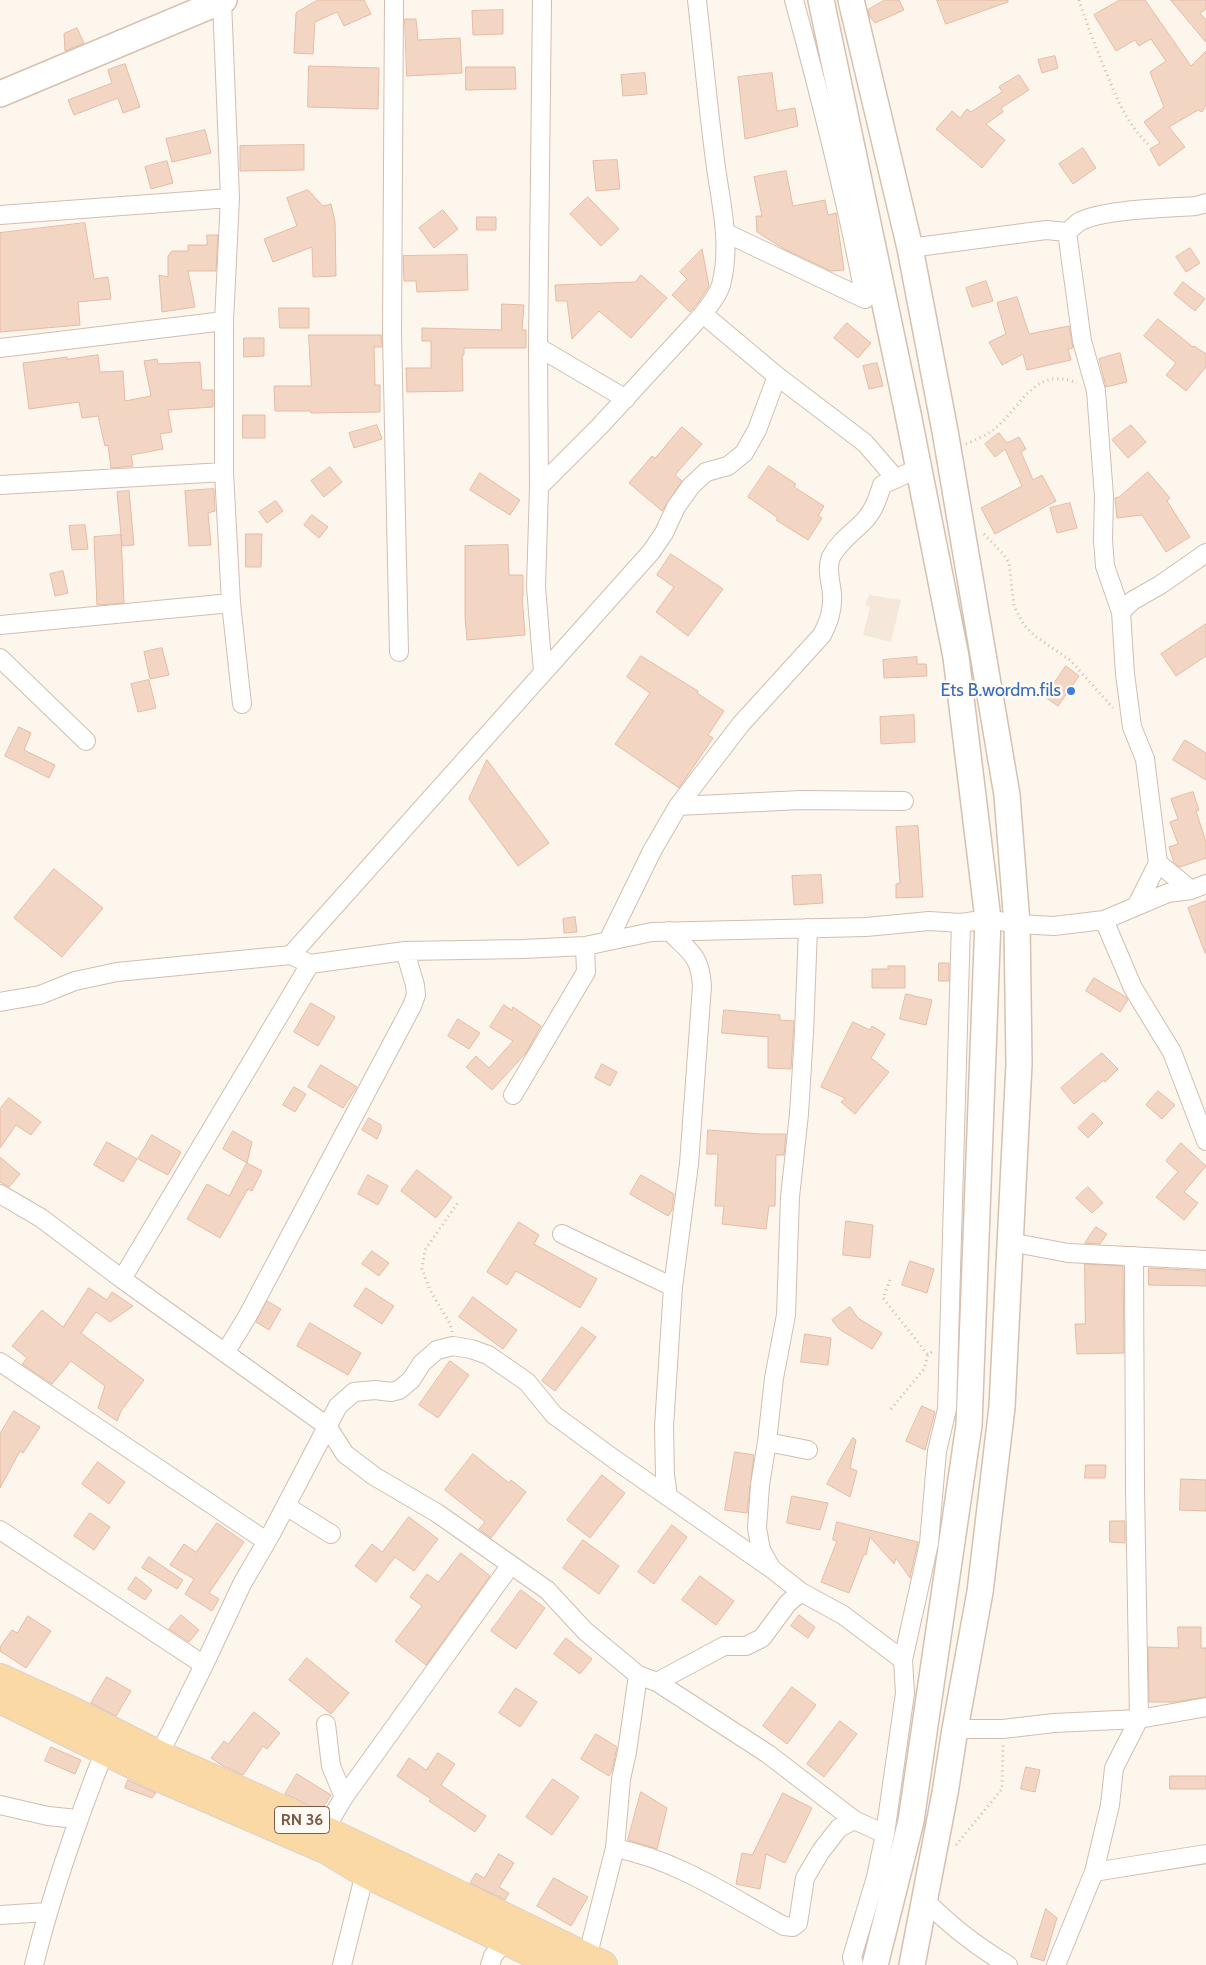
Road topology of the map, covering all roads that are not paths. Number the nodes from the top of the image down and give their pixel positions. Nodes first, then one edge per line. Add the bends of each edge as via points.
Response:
1 (223, 0) edge
2 (394, 0) edge
3 (542, 0) edge
4 (698, 0) edge
5 (794, 0) edge
6 (821, 0) edge
7 (851, 0) edge
8 (0, 94) edge
9 (230, 198) junction
10 (1206, 203) edge
11 (0, 215) edge
12 (1067, 232) junction
13 (726, 233) junction
14 (910, 248) junction
15 (703, 314) junction
16 (224, 321) junction
17 (538, 347) junction
18 (0, 348) edge
19 (777, 376) junction
20 (626, 399) junction
21 (919, 468) junction
22 (224, 472) junction
23 (896, 479) junction
24 (0, 486) edge
25 (539, 487) junction
26 (1206, 553) edge
27 (231, 604) junction
28 (1122, 612) junction
29 (0, 625) edge
30 (399, 652) dead end
31 (0, 658) edge
32 (543, 672) junction
33 (242, 704) dead end
34 (86, 741) dead end
35 (904, 801) dead end
36 (678, 806) junction
37 (1158, 864) junction
38 (1199, 887) edge
39 (1137, 905) junction
40 (988, 919) junction
41 (1104, 920) junction
42 (961, 922) junction
43 (1017, 924) junction
44 (808, 928) junction
45 (669, 931) junction
46 (608, 941) junction
47 (585, 946) junction
48 (405, 951) junction
49 (291, 955) junction
50 (310, 964) junction
51 (0, 1002) edge
52 (513, 1095) dead end
53 (1206, 1140) edge
54 (0, 1194) edge
55 (562, 1234) dead end
56 (1010, 1242) junction
57 (1134, 1256) junction
58 (1206, 1260) edge
59 (122, 1279) junction
60 (673, 1287) junction
61 (225, 1353) junction
62 (0, 1362) edge
63 (327, 1426) junction
64 (767, 1442) junction
65 (808, 1450) dead end
66 (668, 1496) junction
67 (286, 1506) junction
68 (0, 1530) edge
69 (331, 1534) dead end
70 (266, 1540) junction
71 (510, 1566) junction
72 (772, 1569) junction
73 (801, 1592) junction
74 (903, 1660) junction
75 (204, 1666) junction
76 (638, 1676) junction
77 (0, 1678) edge
78 (657, 1682) junction
79 (0, 1699) edge
80 (1206, 1707) edge
81 (1139, 1719) junction
82 (326, 1724) dead end
83 (955, 1729) junction
84 (105, 1750) junction
85 (158, 1755) junction
86 (344, 1797) junction
87 (0, 1804) edge
88 (77, 1819) junction
89 (854, 1820) junction
90 (324, 1830) junction
91 (885, 1834) junction
92 (615, 1848) junction
93 (1206, 1854) edge
94 (1094, 1872) junction
95 (365, 1873) junction
96 (924, 1900) junction
97 (47, 1912) junction
98 (0, 1915) edge
99 (505, 1941) junction
100 (595, 1962) edge
101 (34, 1965) edge
102 (342, 1965) edge
103 (490, 1965) edge
104 (557, 1965) edge
105 (854, 1965) edge
106 (875, 1965) edge
107 (912, 1965) edge
108 (1008, 1965) edge
109 (1056, 1965) edge

1 - 8 main road
1 - 9 street
2 - 30 street via 392,335
3 - 17 street
4 - 13 street
5 - 13 street via 840,176 865,300
6 - 21 main road
7 - 14 main road
9 - 11 street
9 - 16 street
10 - 12 street via 1099,216 1080,222
12 - 14 street via 1046,230
12 - 28 street via 1082,341 1096,391 1104,496 1104,553
13 - 15 street via 721,286
14 - 43 main road via 1007,795
15 - 19 street
15 - 20 street
16 - 18 street
16 - 22 street
17 - 20 street
17 - 25 street
19 - 23 street via 865,443
19 - 32 street via 757,430 744,453 728,466 706,472 691,486 651,552
20 - 25 street
21 - 23 street
21 - 40 main road via 956,657
22 - 24 street
22 - 27 street
23 - 36 street via 882,486 866,519 841,542 831,558 828,575 832,595 831,617 822,635 741,724
25 - 32 street via 536,587
26 - 28 street via 1132,601
27 - 29 street
27 - 33 street
28 - 37 street via 1132,727 1145,760
31 - 34 street
32 - 49 street
35 - 36 street via 801,800
36 - 46 street
37 - 38 street
37 - 39 street
38 - 39 street via 1168,893
39 - 41 street
40 - 42 street
40 - 43 street
40 - 106 main road via 969,1425 911,1821
41 - 43 street via 1054,926
41 - 53 street via 1133,988 1172,1052
42 - 44 street
42 - 74 street via 948,1409 937,1451 929,1543
43 - 56 main road via 1019,1064
44 - 45 street
44 - 64 street via 804,1042 790,1197 786,1315 774,1378
45 - 46 street
45 - 60 street via 695,957 701,969 702,986 689,1164
46 - 47 street
47 - 48 street
47 - 52 street via 586,972
48 - 50 street
48 - 61 street via 415,985 412,1006
49 - 50 street
49 - 51 street via 117,972 75,980 40,995
50 - 59 street
54 - 59 street via 41,1218
55 - 60 street
56 - 57 street via 1068,1253
56 - 83 main road via 1002,1407 980,1592
57 - 58 street
57 - 81 street
59 - 61 street
60 - 66 street via 664,1427
61 - 63 street
62 - 70 street
63 - 66 street via 338,1406 354,1392 399,1390 437,1350 453,1346 471,1349 488,1355 527,1382 554,1415
63 - 67 street
63 - 71 street via 346,1454 374,1476 437,1513
64 - 65 street
64 - 72 street via 757,1528 761,1550
66 - 72 street
67 - 69 street
67 - 70 street
68 - 75 street
70 - 75 street
71 - 76 street via 547,1590 585,1631
71 - 86 street
72 - 73 street
73 - 74 street via 843,1615
73 - 78 street via 788,1603 762,1638 746,1646 724,1646
74 - 91 street via 905,1693
75 - 85 street
76 - 78 street
76 - 92 street via 621,1780
77 - 85 main road, RN 36
78 - 89 street via 768,1754
79 - 84 main road, RN 36
80 - 81 street
81 - 83 street via 1003,1729
81 - 94 street via 1114,1768 1110,1805
82 - 86 street via 331,1766
83 - 96 main road via 946,1793
84 - 88 street
84 - 95 main road, RN 36 via 156,1776 327,1850
85 - 90 main road, RN 36
86 - 90 street
87 - 88 street via 48,1816
88 - 97 street
89 - 91 street
89 - 92 street via 839,1828 804,1878 798,1923 793,1927 784,1926 703,1880 654,1857
90 - 100 main road, RN 36
91 - 105 street via 876,1878 852,1957
92 - 100 street
93 - 94 street
94 - 109 street
95 - 99 main road, RN 36
95 - 102 street
96 - 107 main road
96 - 108 street via 948,1924
97 - 98 street
97 - 101 street
99 - 103 street
99 - 104 main road, RN 36

